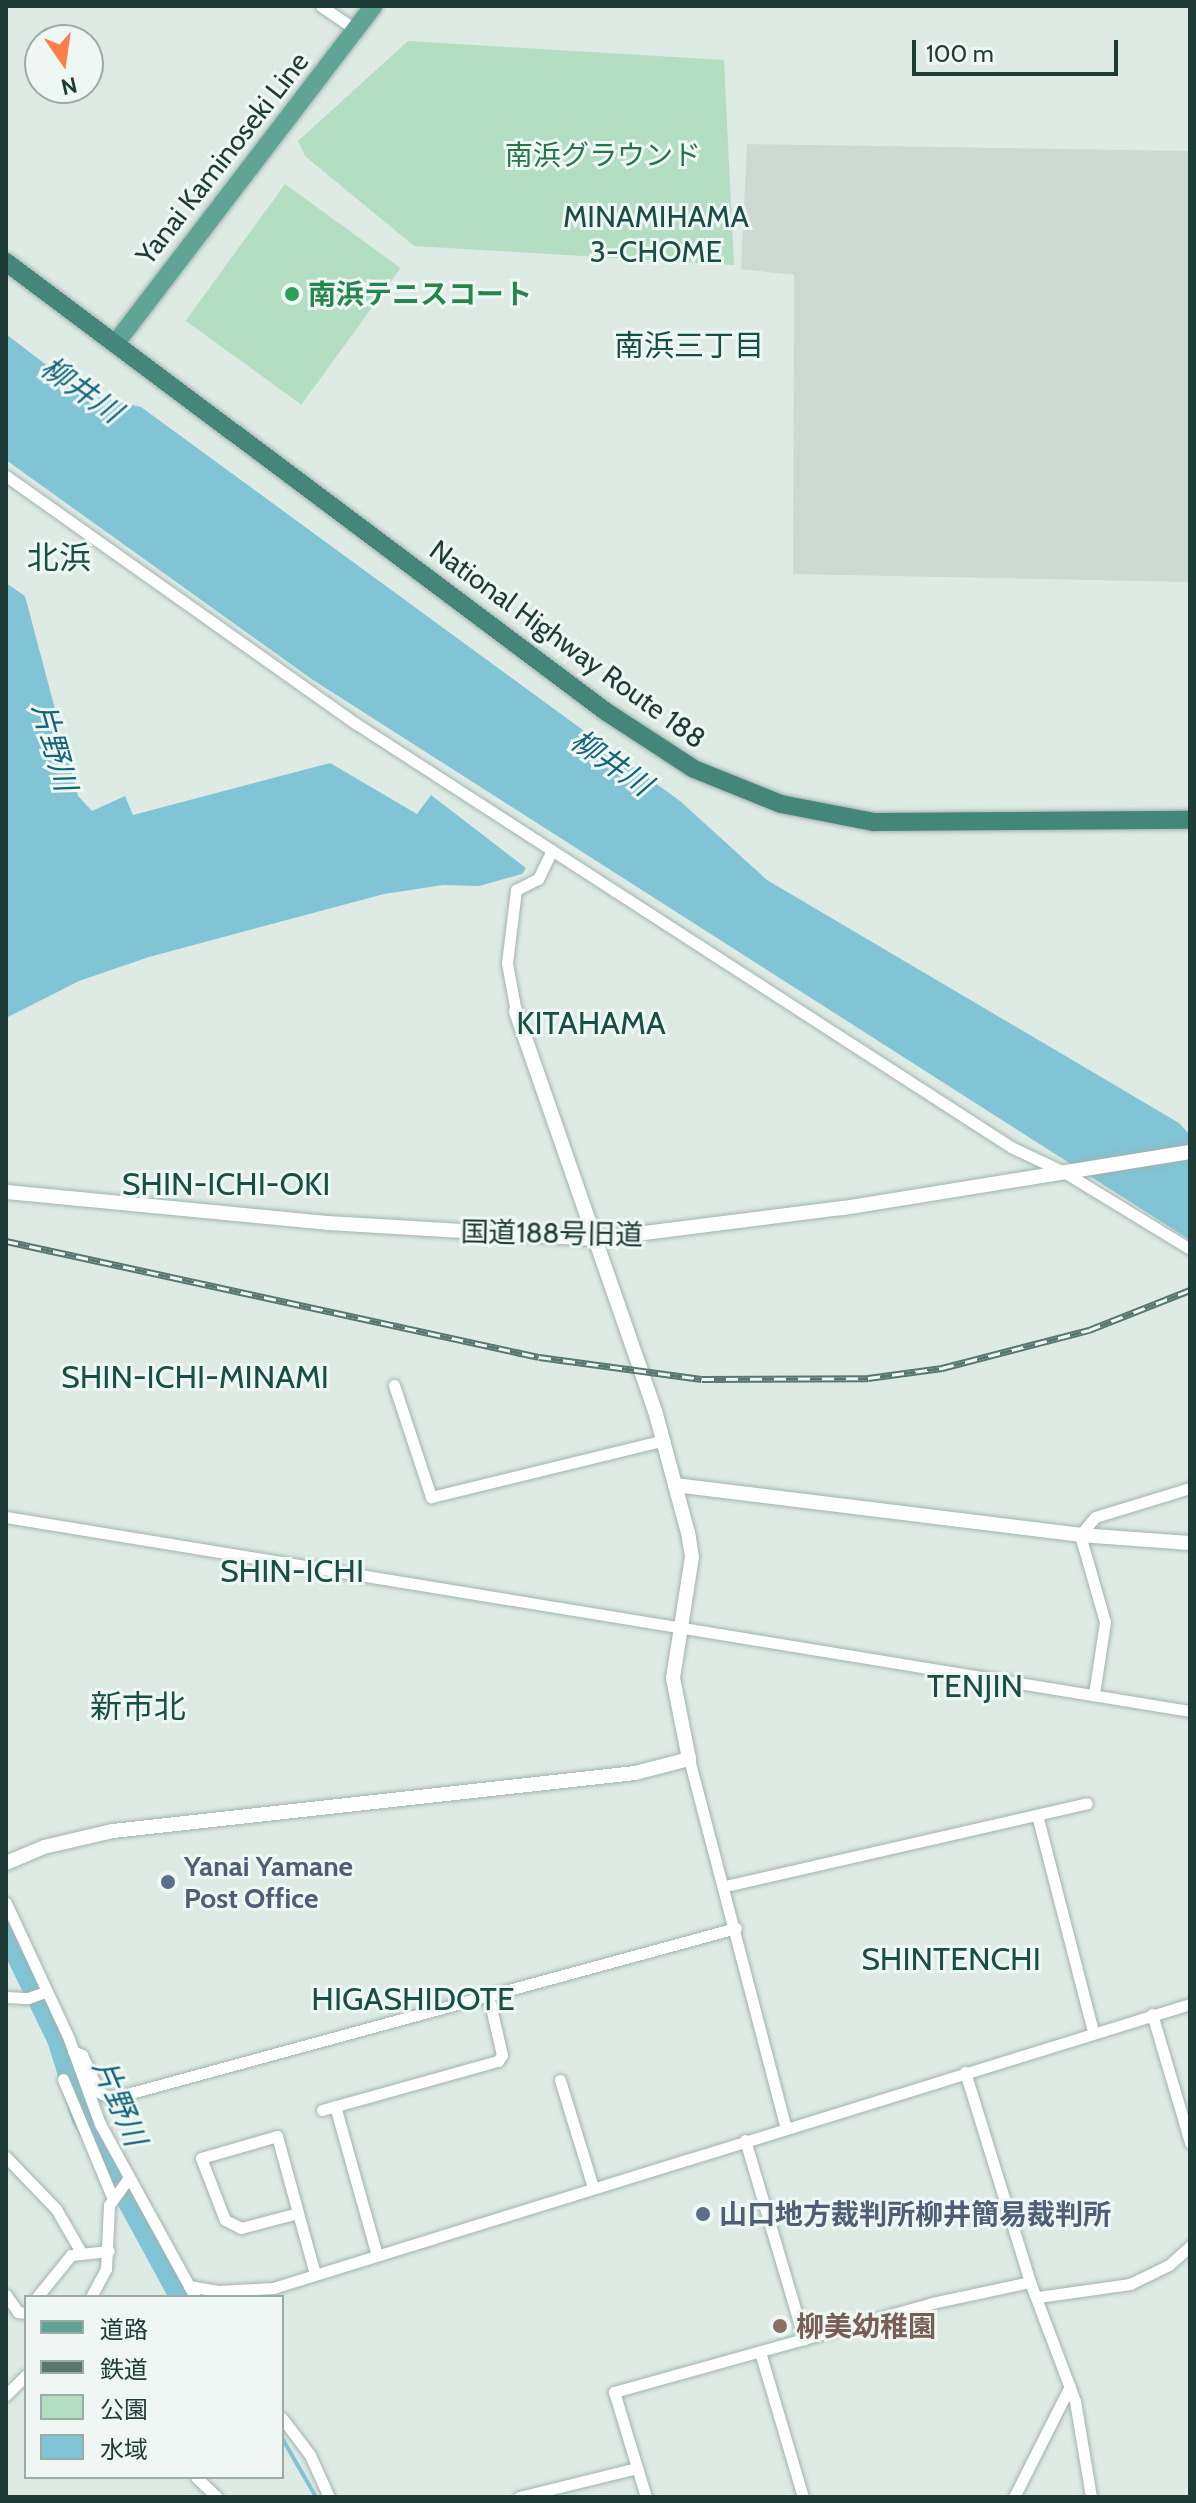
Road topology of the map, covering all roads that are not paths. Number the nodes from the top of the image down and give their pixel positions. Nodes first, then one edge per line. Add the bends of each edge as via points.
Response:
1 (321, 6) edge
2 (373, 6) edge
3 (356, 30) junction
4 (6, 262) edge
5 (115, 344) junction
6 (6, 476) edge
7 (1190, 820) edge
8 (552, 850) junction
9 (516, 1012) joint
10 (1190, 1152) edge
11 (1071, 1171) junction
12 (6, 1192) edge
13 (597, 1239) junction
14 (1190, 1249) edge
15 (394, 1385) dead end
16 (664, 1440) junction
17 (675, 1485) junction
18 (1190, 1488) edge
19 (6, 1517) edge
20 (1080, 1535) junction
21 (1190, 1543) edge
22 (680, 1627) junction
23 (1094, 1694) junction
24 (1190, 1711) edge
25 (689, 1759) junction
26 (1087, 1803) dead end
27 (1037, 1815) junction
28 (6, 1863) edge
29 (726, 1886) junction
30 (6, 1903) edge
31 (736, 1928) junction
32 (37, 1995) junction
33 (488, 1995) junction
34 (6, 1997) edge
35 (1190, 2004) edge
36 (1152, 2014) junction
37 (1093, 2032) junction
38 (73, 2051) junction
39 (965, 2072) junction
40 (63, 2079) dead end
41 (560, 2080) dead end
42 (335, 2106) junction
43 (322, 2110) dead end
44 (786, 2128) junction
45 (745, 2140) junction
46 (1190, 2142) edge
47 (6, 2157) edge
48 (593, 2187) junction
49 (119, 2188) junction
50 (298, 2213) junction
51 (1190, 2246) edge
52 (109, 2251) junction
53 (81, 2252) junction
54 (377, 2255) junction
55 (315, 2274) junction
56 (1030, 2282) junction
57 (189, 2286) junction
58 (6, 2295) edge
59 (38, 2295) edge
60 (92, 2295) edge
61 (194, 2295) edge
62 (1038, 2297) junction
63 (24, 2313) edge
64 (804, 2339) junction
65 (760, 2352) junction
66 (24, 2377) edge
67 (1070, 2386) junction
68 (6, 2395) edge
69 (284, 2421) edge
70 (637, 2468) junction
71 (198, 2479) edge
72 (549, 2493) edge
73 (217, 2497) edge
74 (329, 2497) edge
75 (519, 2497) edge
76 (646, 2497) edge
77 (803, 2497) edge
78 (1014, 2497) edge
79 (1091, 2497) edge

1 - 3 street
2 - 3 main road, Yanai Kaminoseki Line
3 - 5 main road, Yanai Kaminoseki Line
4 - 5 highway, National Highway Route 188
5 - 7 highway, National Highway Route 188 via 605,711 694,769 745,792 815,813 874,822
6 - 8 street via 355,723
8 - 9 street via 538,879 516,890 507,963
8 - 11 street via 1011,1147
9 - 13 street
10 - 11 street, 国道188号旧道
11 - 13 street, 国道188号旧道 via 663,1234
11 - 14 street
12 - 13 street, 国道188号旧道 via 328,1223
13 - 16 street
15 - 16 street via 431,1497
16 - 17 street
17 - 20 street
17 - 22 street via 692,1557
18 - 20 street via 1095,1517
19 - 22 street
20 - 21 street
20 - 23 street via 1105,1622
22 - 23 street
22 - 25 street via 673,1699
23 - 24 street
25 - 28 street via 635,1773 113,1831 44,1847
25 - 29 street
26 - 27 street
27 - 29 street
27 - 37 street
29 - 31 street
30 - 32 street
31 - 33 street
31 - 44 street
32 - 34 street
32 - 38 street
33 - 38 street via 109,2097 99,2092 82,2055
33 - 42 street via 502,2055 498,2061
35 - 36 street
36 - 37 street
36 - 46 street
37 - 39 street
38 - 49 street
39 - 44 street
39 - 56 street
40 - 49 street
41 - 48 street
42 - 43 street
42 - 54 street
44 - 45 street
45 - 48 street
45 - 64 street
47 - 53 street via 56,2209
48 - 54 street
49 - 52 street
49 - 57 street
50 - 50 street via 277,2136 201,2158 225,2220 241,2228
50 - 55 street
51 - 62 street via 1169,2265 1130,2284
52 - 53 street
52 - 60 street via 102,2282
53 - 59 street via 49,2278
54 - 55 street
55 - 57 street via 245,2291
56 - 62 street
56 - 64 street
57 - 61 street
58 - 63 street
62 - 67 street
64 - 65 street
65 - 70 street via 614,2392
65 - 77 street
66 - 68 street
67 - 78 street
67 - 79 street
69 - 74 street via 310,2455
70 - 72 street
70 - 76 street
71 - 73 street
72 - 75 street

